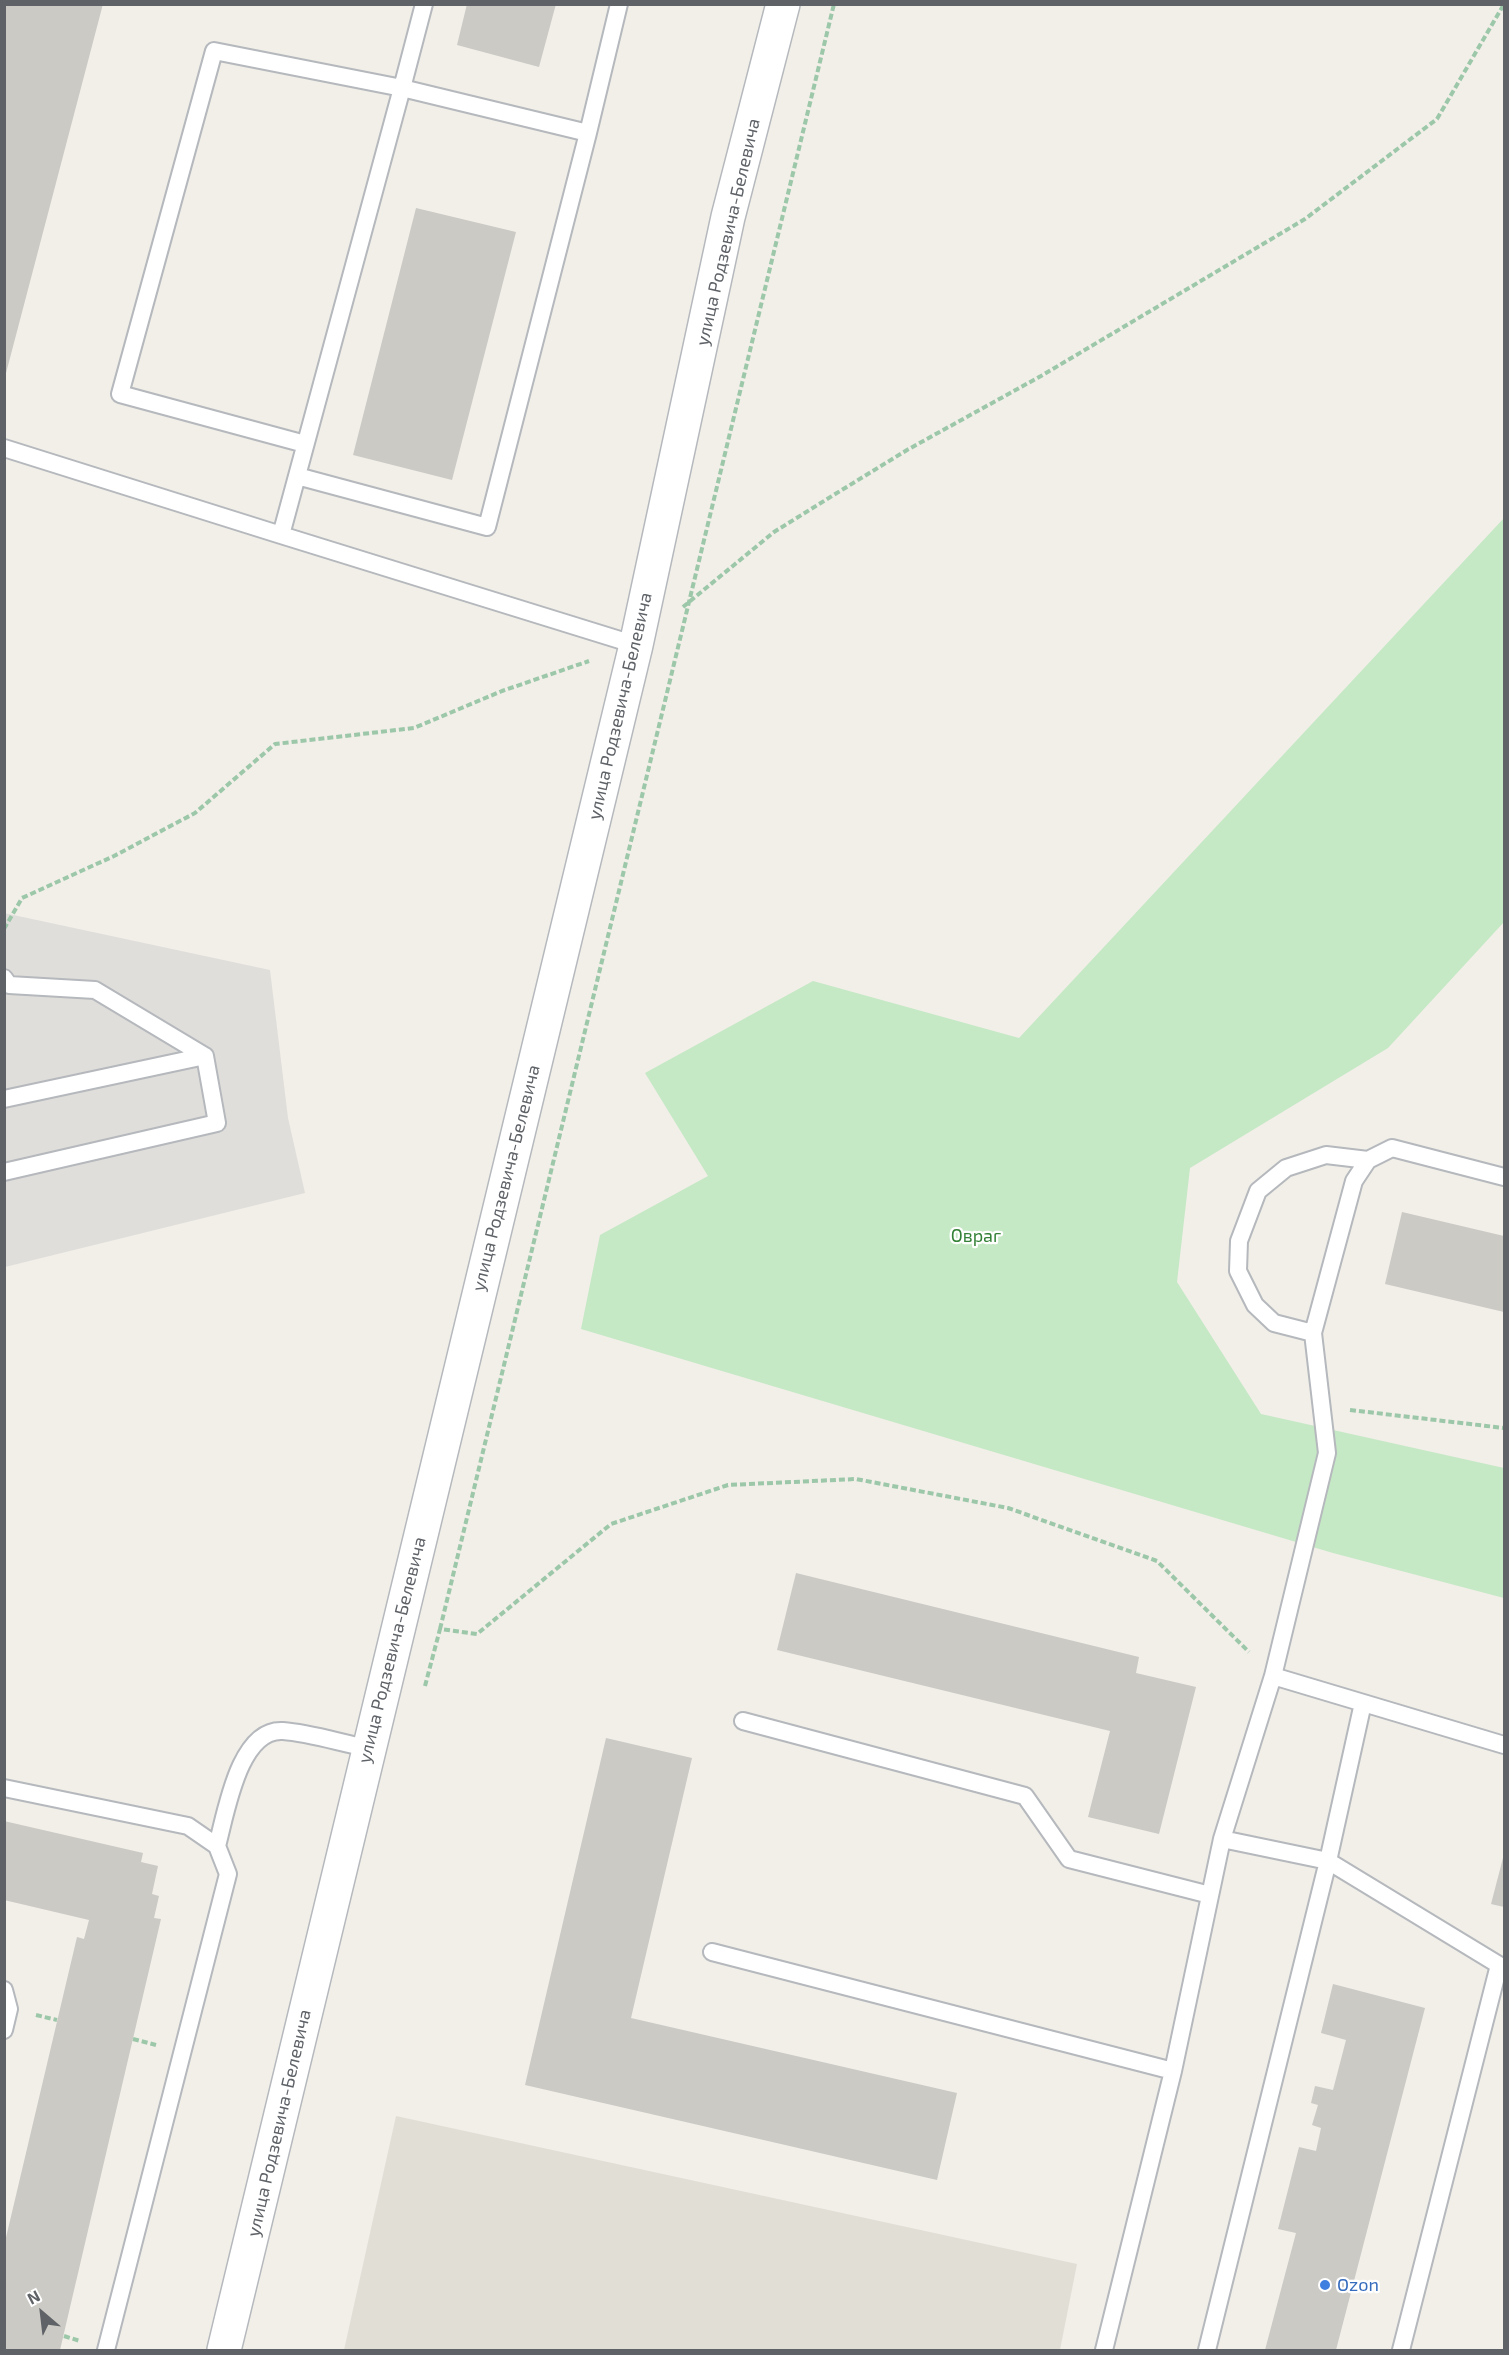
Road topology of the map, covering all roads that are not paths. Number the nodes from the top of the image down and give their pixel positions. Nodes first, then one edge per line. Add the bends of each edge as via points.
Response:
1 (424, 4) edge
2 (619, 4) edge
3 (783, 4) edge
4 (402, 88) junction
5 (588, 133) junction
6 (305, 444) junction
7 (4, 448) edge
8 (297, 476) junction
9 (280, 535) junction
10 (636, 645) junction
11 (6, 985) edge
12 (205, 1056) junction
13 (4, 1099) edge
14 (1368, 1161) junction
15 (4, 1172) edge
16 (1504, 1177) edge
17 (1313, 1334) junction
18 (1273, 1676) junction
19 (1363, 1703) junction
20 (743, 1721) dead end
21 (1504, 1745) edge
22 (368, 1748) junction
23 (4, 1788) edge
24 (1222, 1839) junction
25 (217, 1846) junction
26 (1328, 1861) junction
27 (1210, 1895) junction
28 (712, 1952) dead end
29 (1502, 1966) edge
30 (4, 1990) edge
31 (4, 2030) edge
32 (1173, 2070) junction
33 (106, 2350) edge
34 (224, 2350) edge
35 (1104, 2350) edge
36 (1207, 2350) edge
37 (1401, 2350) edge

1 - 4 lane
2 - 5 lane
3 - 10 street, улица Родзевича-Белевича via 728,217
4 - 5 lane
4 - 6 lane
4 - 6 lane via 214,51 120,394
5 - 8 lane via 487,526
6 - 8 lane
7 - 9 lane
8 - 9 lane
9 - 10 lane
10 - 22 street, улица Родзевича-Белевича
11 - 12 lane via 95,990
12 - 13 lane
12 - 15 lane via 217,1124
14 - 16 lane via 1392,1148
14 - 17 lane via 1354,1181
14 - 17 lane via 1326,1155 1286,1168 1258,1191 1239,1241 1238,1271 1255,1305 1274,1323
17 - 18 lane via 1327,1453
18 - 19 lane
18 - 24 lane
19 - 21 lane
19 - 26 lane
20 - 27 lane via 1025,1796 1070,1859
22 - 25 lane via 280,1730 256,1740 242,1760
22 - 34 street, улица Родзевича-Белевича
23 - 25 lane via 188,1826
24 - 26 lane
24 - 27 lane
25 - 33 lane via 228,1874
26 - 29 lane
26 - 36 lane
27 - 32 lane
28 - 32 lane
29 - 37 lane
30 - 31 lane via 9,2009
32 - 35 lane

